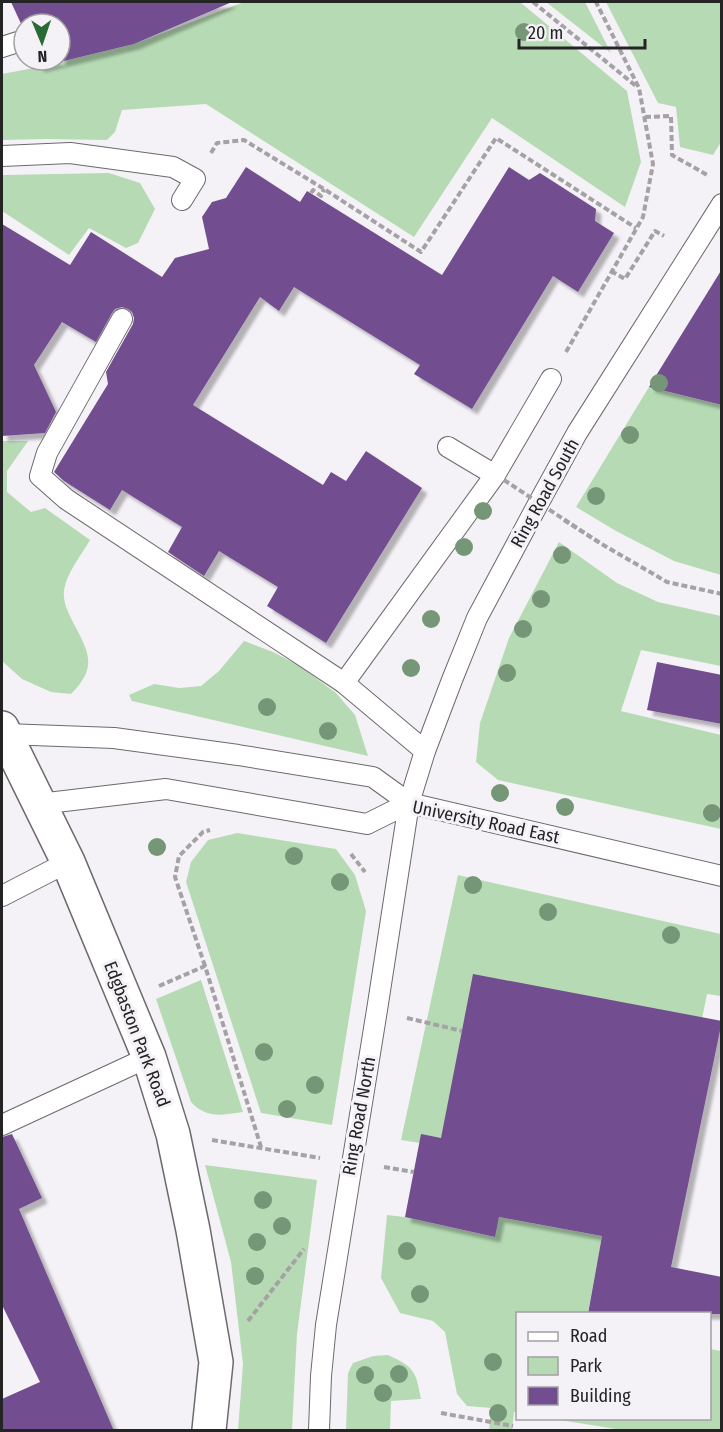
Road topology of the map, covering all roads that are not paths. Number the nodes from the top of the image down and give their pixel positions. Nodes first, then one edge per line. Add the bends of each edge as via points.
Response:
1 (2, 156) edge
2 (182, 200) dead end
3 (722, 204) edge
4 (122, 319) dead end
5 (552, 379) road end
6 (448, 447) dead end
7 (499, 477) junction
8 (344, 683) junction
9 (3, 731) edge
10 (425, 751) junction
11 (409, 803) junction
12 (39, 804) junction
13 (68, 862) junction
14 (722, 876) edge
15 (2, 896) edge
16 (149, 1057) junction
17 (2, 1125) edge
18 (209, 1431) edge
19 (319, 1431) edge

1 - 2 lane via 70,153 172,167 195,179
3 - 10 lane, Ring Road South via 577,433 538,504 477,618
4 - 8 lane via 46,453 40,476 66,499
5 - 7 lane
6 - 7 lane
7 - 8 lane
8 - 10 lane
9 - 11 lane via 114,738 373,777
9 - 12 street, Edgbaston Park Road
10 - 11 lane, Ring Road South
11 - 12 lane, University Road East via 366,824 166,789
11 - 14 lane, University Road East
11 - 19 lane, Ring Road North via 326,1325
12 - 13 street, Edgbaston Park Road
13 - 15 lane
13 - 16 street, Edgbaston Park Road
16 - 17 lane
16 - 18 street, Edgbaston Park Road via 173,1134 216,1362

